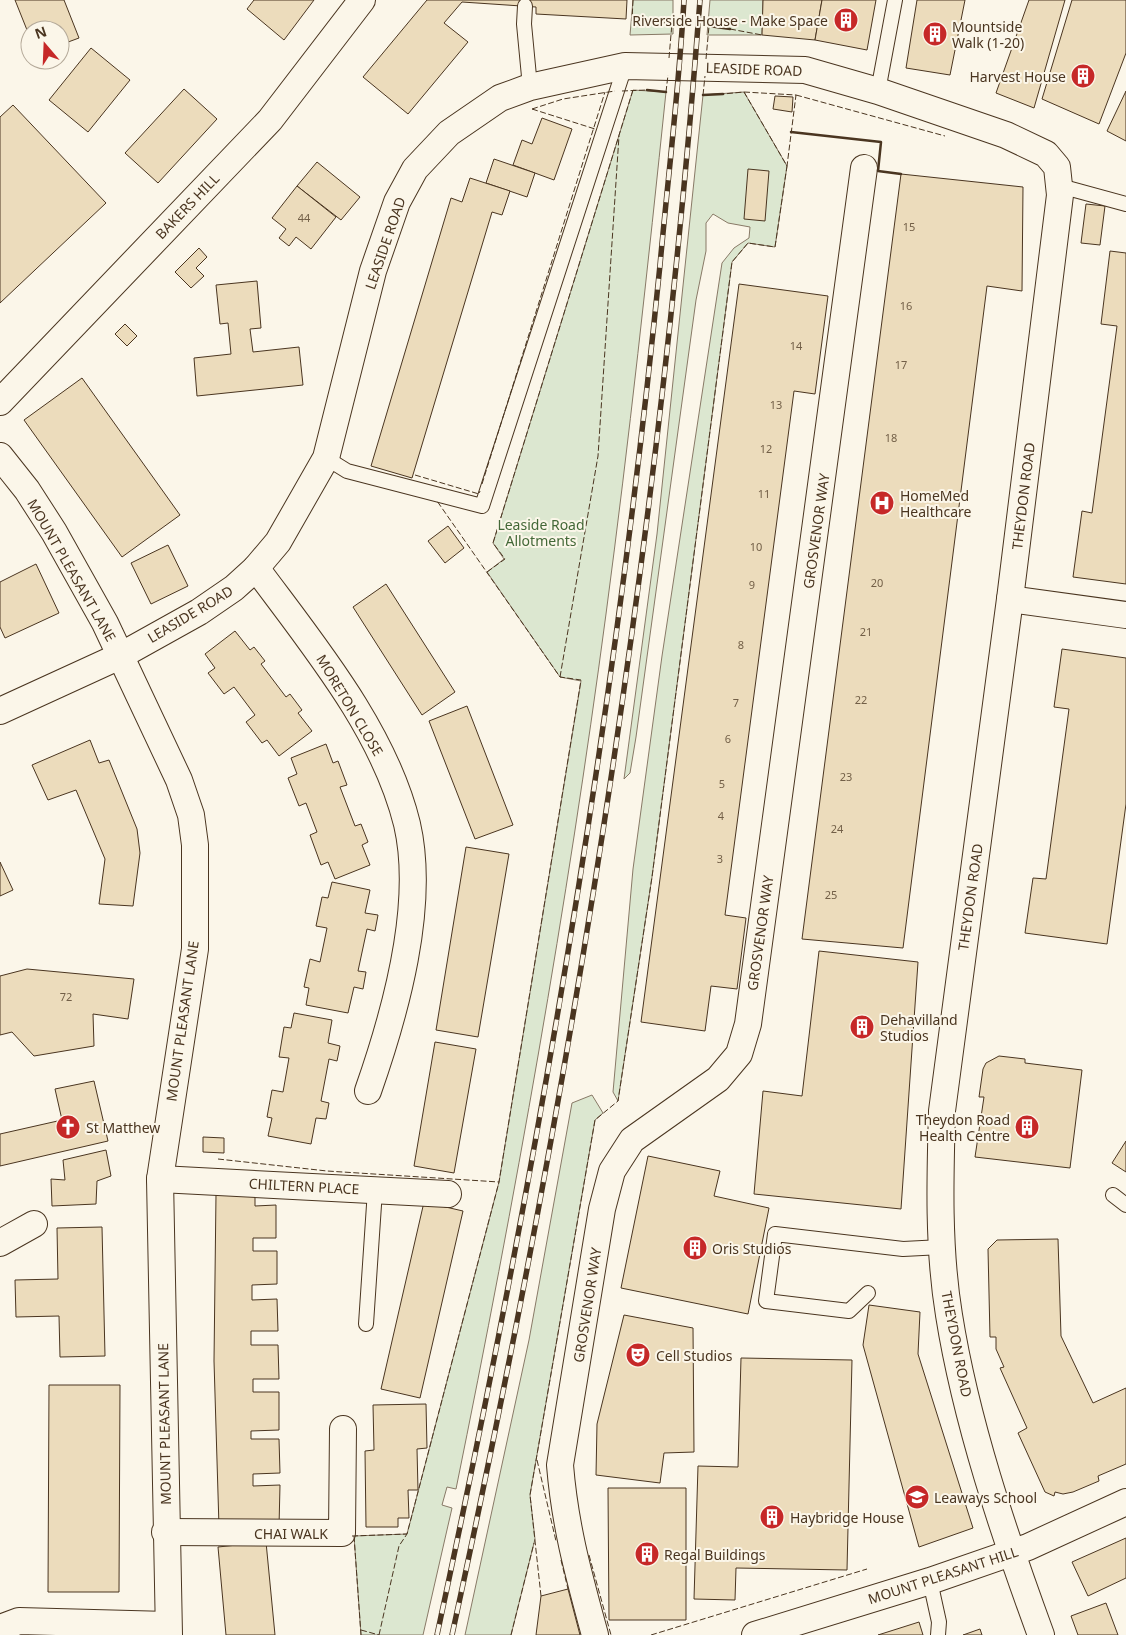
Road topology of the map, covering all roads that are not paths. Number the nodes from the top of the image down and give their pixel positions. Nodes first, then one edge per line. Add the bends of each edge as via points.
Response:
1 (362, 0) edge
2 (895, 0) edge
3 (525, 6) dead end
4 (625, 66) junction
5 (530, 87) junction
6 (878, 91) junction
7 (1046, 154) joint
8 (864, 168) dead end
9 (1060, 186) junction
10 (1126, 204) edge
11 (0, 402) edge
12 (0, 456) edge
13 (326, 458) junction
14 (256, 568) junction
15 (1010, 599) junction
16 (1126, 615) edge
17 (120, 656) junction
18 (0, 711) edge
19 (368, 1091) dead end
20 (160, 1179) junction
21 (375, 1190) junction
22 (448, 1194) dead end
23 (1113, 1196) dead end
24 (1126, 1205) edge
25 (34, 1224) dead end
26 (0, 1243) edge
27 (942, 1247) junction
28 (868, 1293) dead end
29 (366, 1324) dead end
30 (343, 1429) dead end
31 (1126, 1502) edge
32 (165, 1532) junction
33 (1012, 1552) junction
34 (930, 1581) junction
35 (0, 1628) edge
36 (168, 1630) edge
37 (595, 1635) edge
38 (755, 1635) edge
39 (938, 1635) edge
40 (1041, 1635) edge

1 - 11 street, BAKERS HILL via 270,120
2 - 6 lane
3 - 5 lane
4 - 5 street, LEASIDE ROAD
4 - 6 street, LEASIDE ROAD via 805,70
4 - 13 lane via 482,506 347,471
5 - 13 street, LEASIDE ROAD via 500,98 449,133 415,169 401,194 373,272
6 - 7 street, LEASIDE ROAD via 1006,135
7 - 9 street, THEYDON ROAD via 1057,167
8 - 37 street, GROSVENOR WAY via 748,1024 739,1054 718,1079 632,1140 612,1171 602,1209 560,1465 570,1542
9 - 10 lane
9 - 15 street, THEYDON ROAD
12 - 17 street, MOUNT PLEASANT LANE via 54,532
13 - 14 street, LEASIDE ROAD via 278,542
14 - 17 street, LEASIDE ROAD via 199,612
14 - 19 street, MORETON CLOSE via 361,717 389,771 407,824 411,861 407,945 389,1029
15 - 16 street
15 - 27 street, THEYDON ROAD via 942,1111
17 - 18 street, LEASIDE ROAD
17 - 20 street, MOUNT PLEASANT LANE via 179,780 192,814 195,845 195,949
20 - 21 street, CHILTERN PLACE
20 - 32 street, MOUNT PLEASANT LANE
21 - 22 street, CHILTERN PLACE
21 - 29 lane
23 - 24 lane
25 - 26 street
27 - 28 lane via 903,1249 775,1234 766,1301 848,1311
27 - 33 street, THEYDON ROAD via 956,1351
30 - 32 street, CHAI WALK via 342,1533
31 - 33 street, MOUNT PLEASANT HILL
32 - 36 street, MOUNT PLEASANT LANE
33 - 34 street, MOUNT PLEASANT HILL
33 - 40 street, THEYDON ROAD
34 - 38 street, MOUNT PLEASANT HILL
34 - 39 lane via 939,1622
35 - 36 street via 19,1621

